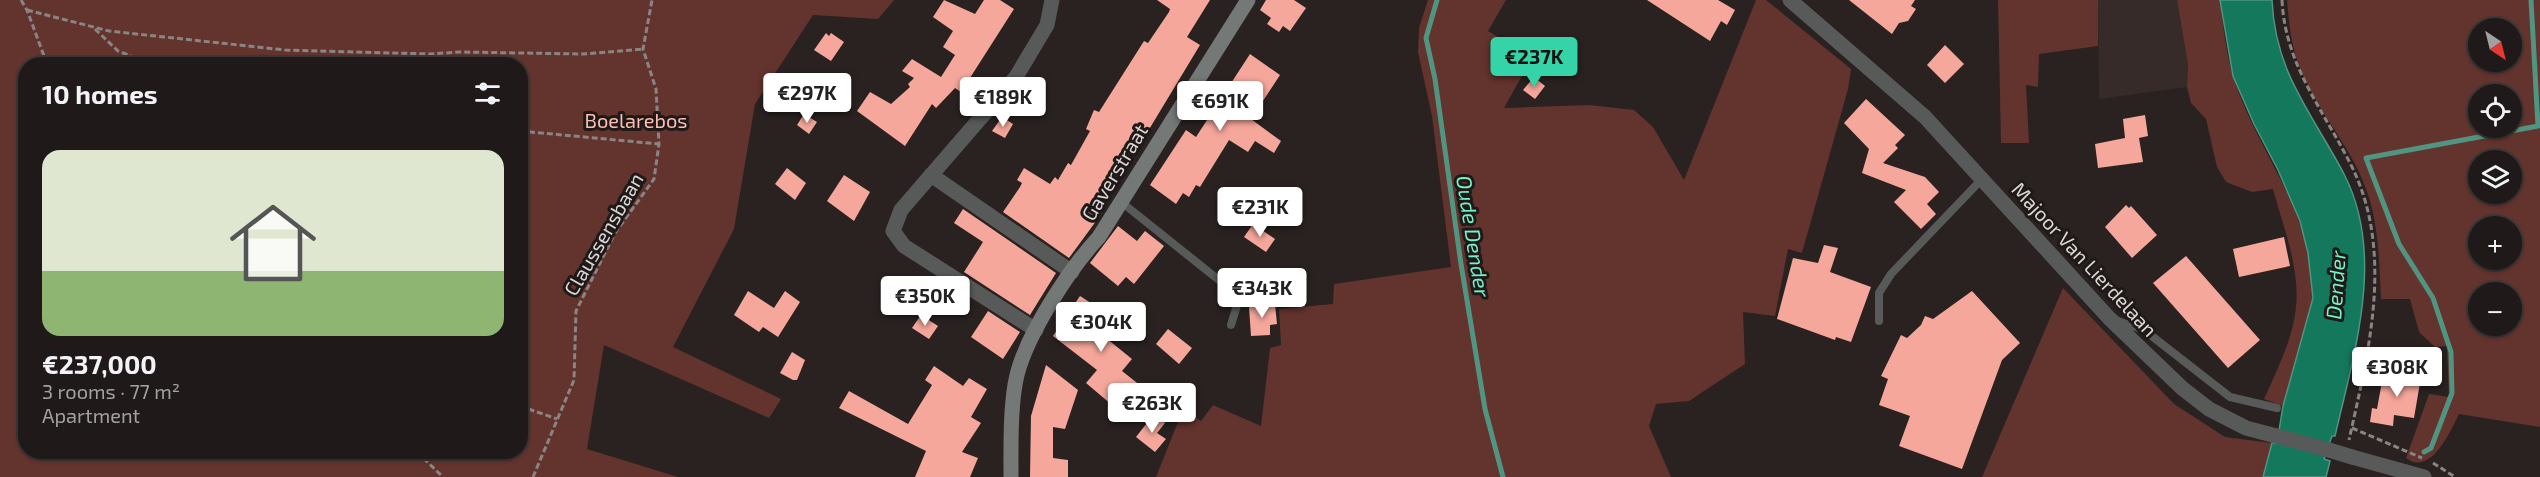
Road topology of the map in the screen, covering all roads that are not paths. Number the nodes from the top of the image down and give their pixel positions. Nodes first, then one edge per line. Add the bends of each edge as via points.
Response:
1 (1052, 0) edge
2 (1248, 0) edge
3 (1790, 0) edge
4 (931, 175) junction
5 (1982, 179) junction
6 (1120, 201) junction
7 (1072, 272) junction
8 (2109, 318) junction
9 (1879, 321) dead end
10 (1231, 325) dead end
11 (1036, 330) junction
12 (2277, 408) dead end
13 (2393, 473) edge
14 (1011, 477) edge
15 (2424, 477) edge

1 - 4 street via 1047,25 1016,77
2 - 6 street, Gaverstraat
3 - 5 street, Majoor Van Lierdelaan via 1924,117
4 - 7 street
4 - 11 street via 901,210 893,231 904,246
5 - 8 street, Majoor Van Lierdelaan
5 - 9 lane via 1891,274 1879,292
6 - 7 street, Gaverstraat
6 - 10 lane via 1230,289 1238,302
7 - 11 street, Gaverstraat
8 - 12 lane via 2144,330 2230,397
8 - 13 street, Majoor Van Lierdelaan, bridge via 2209,409 2246,428 2352,457
11 - 14 street, Gaverstraat via 1017,375
13 - 15 street, Majoor Van Lierdelaan

